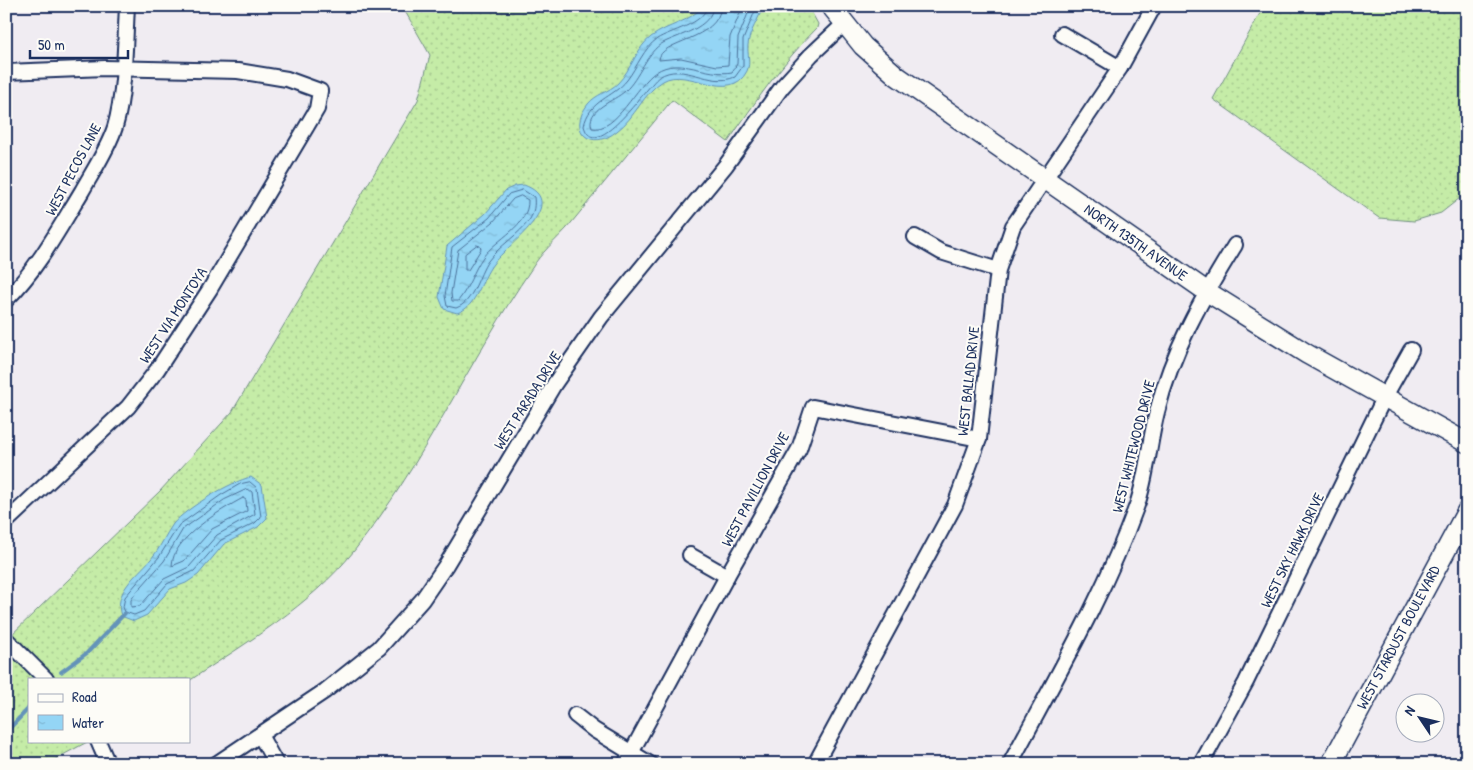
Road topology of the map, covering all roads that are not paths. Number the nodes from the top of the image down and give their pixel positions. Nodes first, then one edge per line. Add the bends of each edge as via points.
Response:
1 (127, 6) edge
2 (831, 6) edge
3 (1154, 6) edge
4 (844, 24) junction
5 (1062, 34) dead end
6 (1120, 68) junction
7 (124, 69) junction
8 (6, 72) edge
9 (1045, 178) junction
10 (915, 237) dead end
11 (1235, 245) dead end
12 (998, 270) junction
13 (1206, 291) junction
14 (6, 300) edge
15 (1411, 350) dead end
16 (1384, 398) junction
17 (980, 439) junction
18 (1467, 443) edge
19 (1467, 511) edge
20 (6, 522) edge
21 (690, 555) dead end
22 (726, 576) junction
23 (6, 639) edge
24 (45, 678) edge
25 (575, 716) dead end
26 (260, 735) junction
27 (98, 742) edge
28 (627, 758) edge
29 (108, 764) edge
30 (216, 764) edge
31 (276, 764) edge
32 (650, 764) edge
33 (815, 764) edge
34 (1010, 764) edge
35 (1201, 764) edge
36 (1330, 764) edge

1 - 7 street, WEST PECOS LANE
2 - 4 street, NORTH 135TH AVENUE
3 - 6 street, WEST BALLAD DRIVE
4 - 9 street, NORTH 135TH AVENUE via 897,76
4 - 26 street, WEST PARADA DRIVE via 782,87 726,165 601,316 555,383 422,600 379,648 325,691
5 - 6 street
6 - 9 street, WEST BALLAD DRIVE
7 - 8 street
7 - 14 street, WEST PECOS LANE via 115,127 96,168 28,278
7 - 20 street, WEST VIA MONTOYA via 238,71 287,79 320,91 317,109 171,352 128,407
9 - 12 street, WEST BALLAD DRIVE via 1013,226
9 - 13 street, NORTH 135TH AVENUE
10 - 12 street via 941,252
11 - 13 street, WEST WHITEWOOD DRIVE
12 - 17 street, WEST BALLAD DRIVE
13 - 16 street, NORTH 135TH AVENUE
13 - 34 street, WEST WHITEWOOD DRIVE via 1172,360 1138,502 1116,563
15 - 16 street, WEST SKY HAWK DRIVE
16 - 18 street, NORTH 135TH AVENUE
16 - 35 street, WEST SKY HAWK DRIVE via 1257,660
17 - 22 street, WEST PAVILLION DRIVE via 813,407 799,449
17 - 33 street, WEST BALLAD DRIVE via 955,505
19 - 36 street, WEST STARDUST BOULEVARD
21 - 22 street
22 - 28 street, WEST PAVILLION DRIVE
23 - 24 street
25 - 28 street
26 - 30 street, WEST PARADA DRIVE
26 - 31 street
27 - 29 street
28 - 32 street

